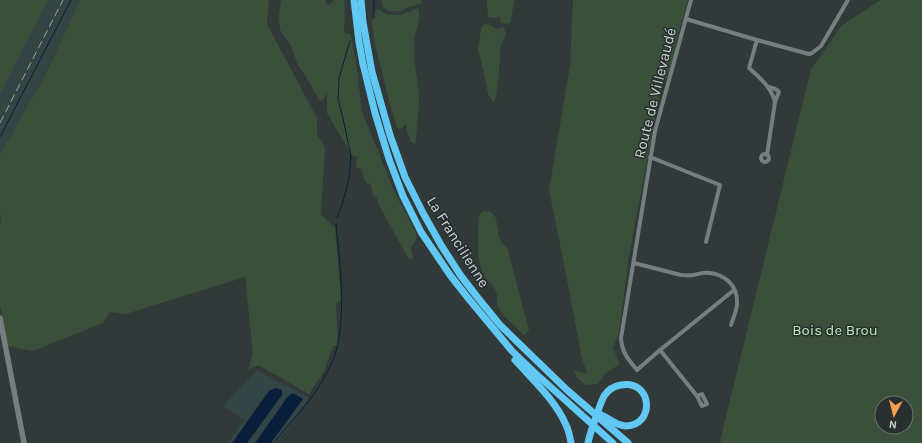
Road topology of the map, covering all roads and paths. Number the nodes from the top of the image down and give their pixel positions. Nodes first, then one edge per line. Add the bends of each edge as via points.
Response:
1 (354, 0) edge
2 (361, 0) edge
3 (691, 0) edge
4 (848, 0) edge
5 (686, 19) junction
6 (757, 40) junction
7 (767, 155) dead end
8 (650, 157) junction
9 (706, 242) dead end
10 (634, 263) junction
11 (734, 290) junction
12 (0, 318) edge
13 (731, 325) dead end
14 (502, 340) junction
15 (660, 350) junction
16 (697, 396) dead end
17 (591, 412) junction
18 (24, 443) edge
19 (571, 443) edge
20 (588, 443) edge
21 (613, 443) edge
22 (628, 443) edge

1 - 14 highway, La Francilienne via 365,73 389,159 403,196 421,232 450,275
2 - 17 highway, La Francilienne via 372,72 382,110 405,177 423,213 441,245 495,320
3 - 5 street, Route de Villevaudé
4 - 6 street via 821,46 812,53
5 - 6 street
5 - 8 street, Route de Villevaudé
6 - 7 street via 749,68 768,87 779,92 775,102
8 - 9 street via 720,186
8 - 10 street, Route de Villevaudé
10 - 11 street via 681,275 716,274 727,280
10 - 15 street, Route de Villevaudé via 621,338 624,352 637,370
11 - 13 street via 737,307
11 - 15 street
12 - 18 main road
14 - 19 highway via 504,347 559,412 566,424
14 - 21 highway, La Francilienne
15 - 16 street
17 - 20 highway via 601,414 616,424 632,425 645,415 646,399 642,392 630,384 610,389 604,396 601,404 590,434
17 - 22 highway, La Francilienne

